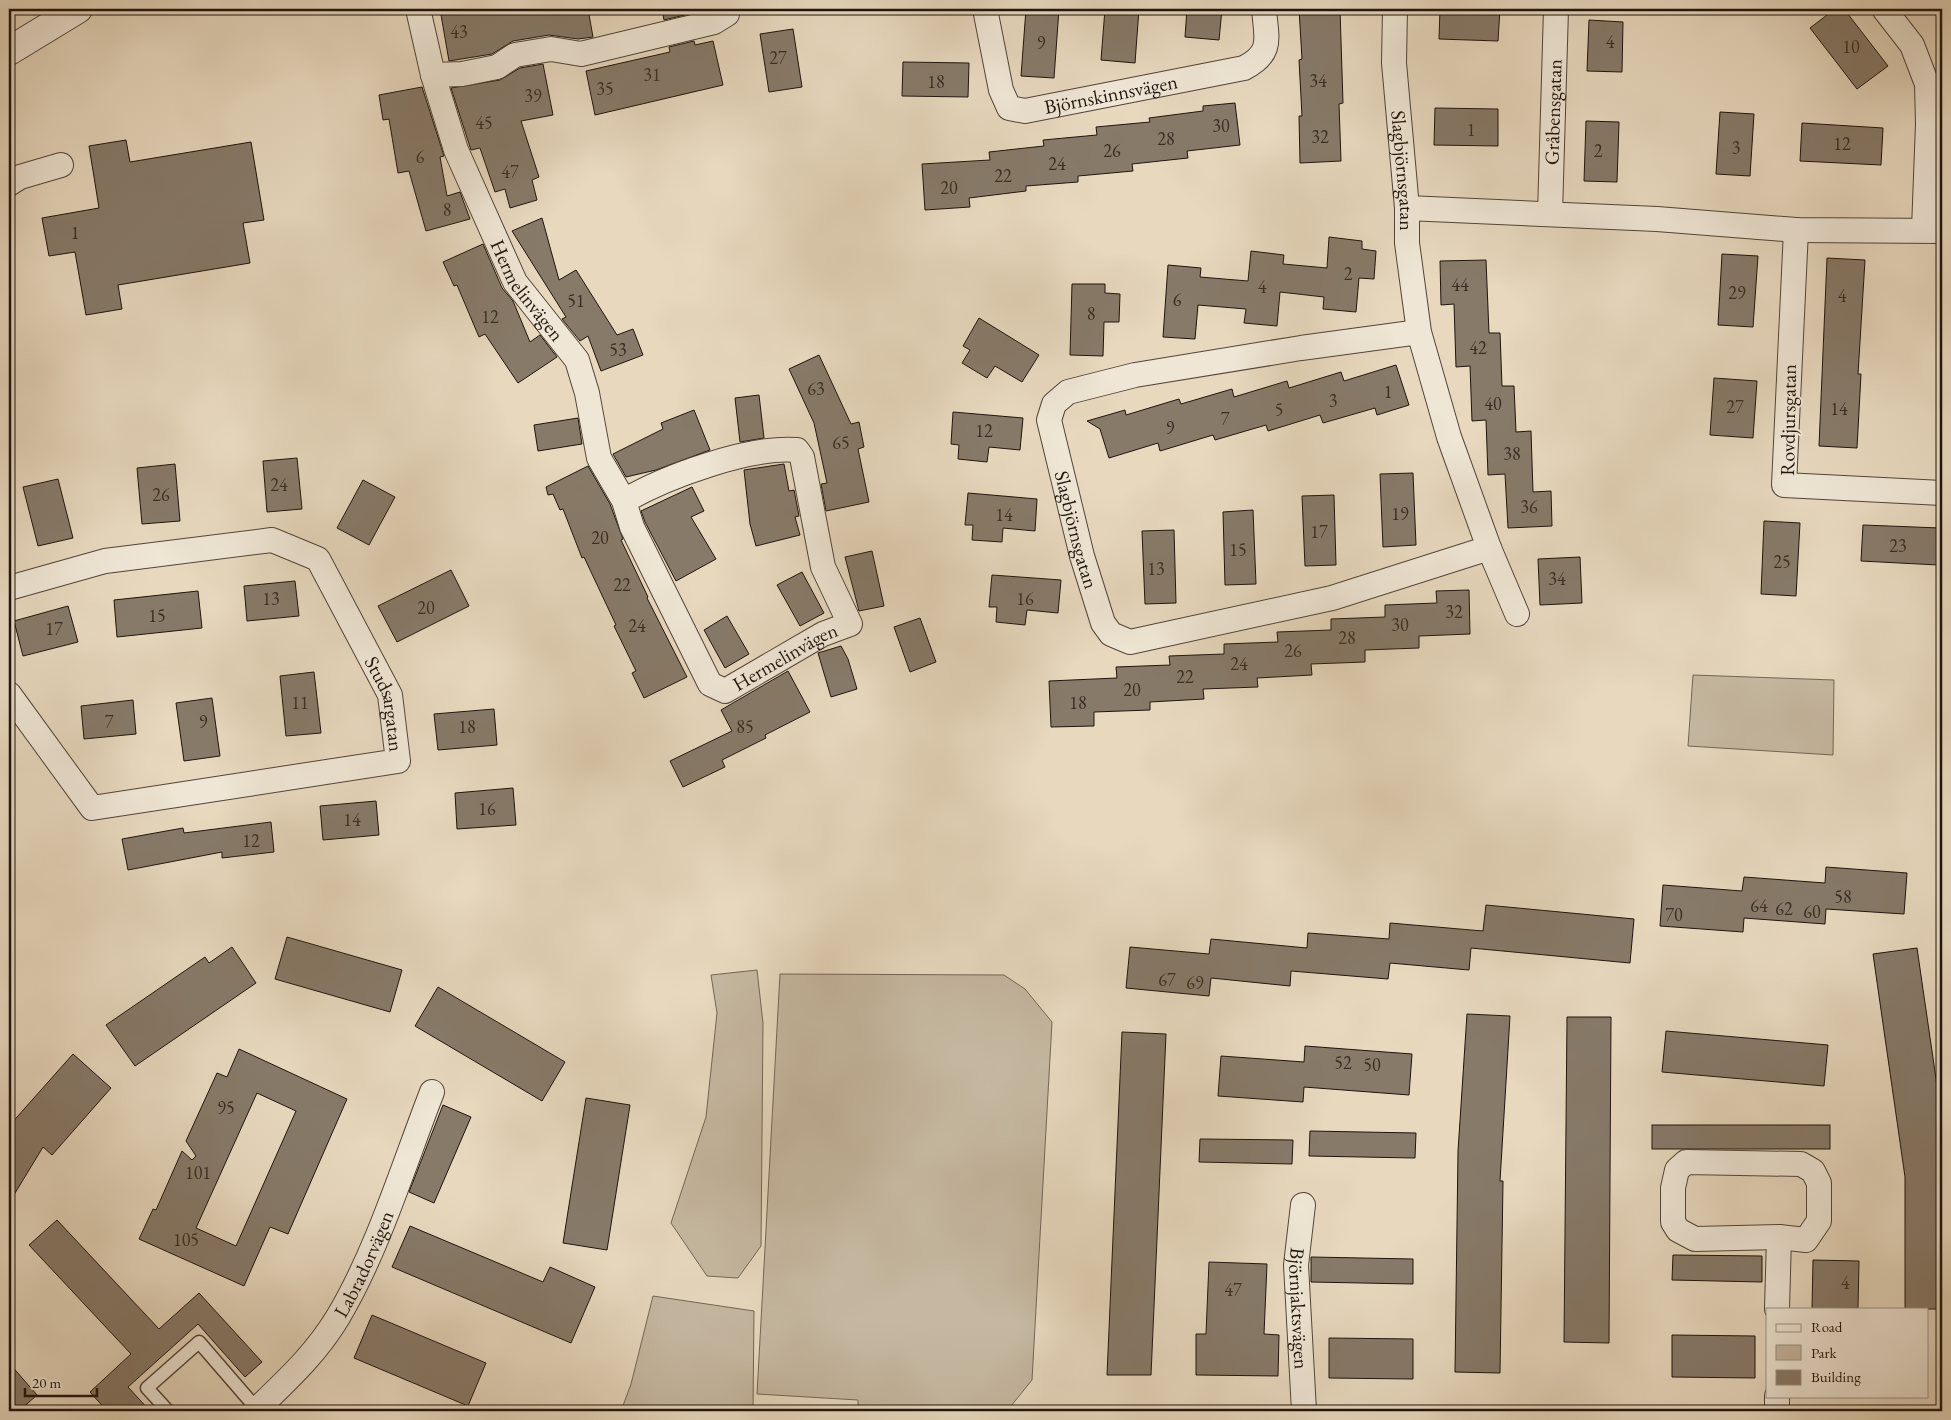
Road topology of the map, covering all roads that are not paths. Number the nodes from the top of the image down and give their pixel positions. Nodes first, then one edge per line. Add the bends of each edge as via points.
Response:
1 (78, 9) edge
2 (418, 9) edge
3 (727, 9) edge
4 (985, 9) edge
5 (1264, 9) edge
6 (1395, 9) edge
7 (1556, 9) edge
8 (1884, 9) edge
9 (9, 51) edge
10 (433, 75) junction
11 (61, 164) dead end
12 (9, 184) edge
13 (1407, 208) junction
14 (1550, 214) junction
15 (1796, 230) junction
16 (1933, 230) edge
17 (1419, 332) junction
18 (1942, 493) edge
19 (624, 501) junction
20 (1489, 548) junction
21 (9, 588) edge
22 (1517, 614) dead end
23 (9, 694) edge
24 (432, 1092) dead end
25 (1303, 1205) dead end
26 (1779, 1237) junction
27 (1777, 1308) edge
28 (1777, 1398) edge
29 (256, 1410) edge
30 (168, 1411) edge
31 (1304, 1411) edge
32 (1777, 1411) edge

1 - 9 street
2 - 10 street, Hermelinvägen
3 - 10 street via 727,14 714,22 581,54 542,51 515,55 497,67 462,74
4 - 5 street, Björnskinnsvägen via 1001,90 1009,108 1025,111 1244,68 1258,61 1267,44
6 - 13 street, Slagbjörnsgatan via 1394,63
7 - 14 street, Gråbensgatan
8 - 16 street via 1912,45 1927,84
10 - 19 street, Hermelinvägen via 456,150 515,282 577,360 587,393 599,458
11 - 12 street via 20,177
13 - 14 street
13 - 17 street, Slagbjörnsgatan via 1407,243
14 - 15 street
15 - 16 street
15 - 18 street, Rovdjursgatan via 1784,485
17 - 20 street, Slagbjörnsgatan via 1450,437
17 - 20 street, Slagbjörnsgatan via 1135,376 1068,392 1054,404 1050,420 1082,556 1101,615 1111,634 1130,642 1332,598
19 - 19 street, Hermelinvägen via 645,488 737,457 782,449 796,450 802,457 823,567 850,624 823,634 725,691 710,684 632,527
20 - 22 street, Slagbjörnsgatan
21 - 23 street, Studsargatan via 105,561 272,540 318,559 390,696 398,761 92,808
24 - 29 street, Labradorvägen via 368,1258 338,1317 315,1351
25 - 31 street, Björnjaktsvägen via 1296,1265
26 - 26 street via 1806,1240 1819,1221 1819,1183 1813,1171 1801,1164 1686,1162 1677,1170 1673,1188 1673,1222 1678,1230 1695,1239
26 - 27 street
28 - 32 street
29 - 30 lane via 199,1342 147,1388

